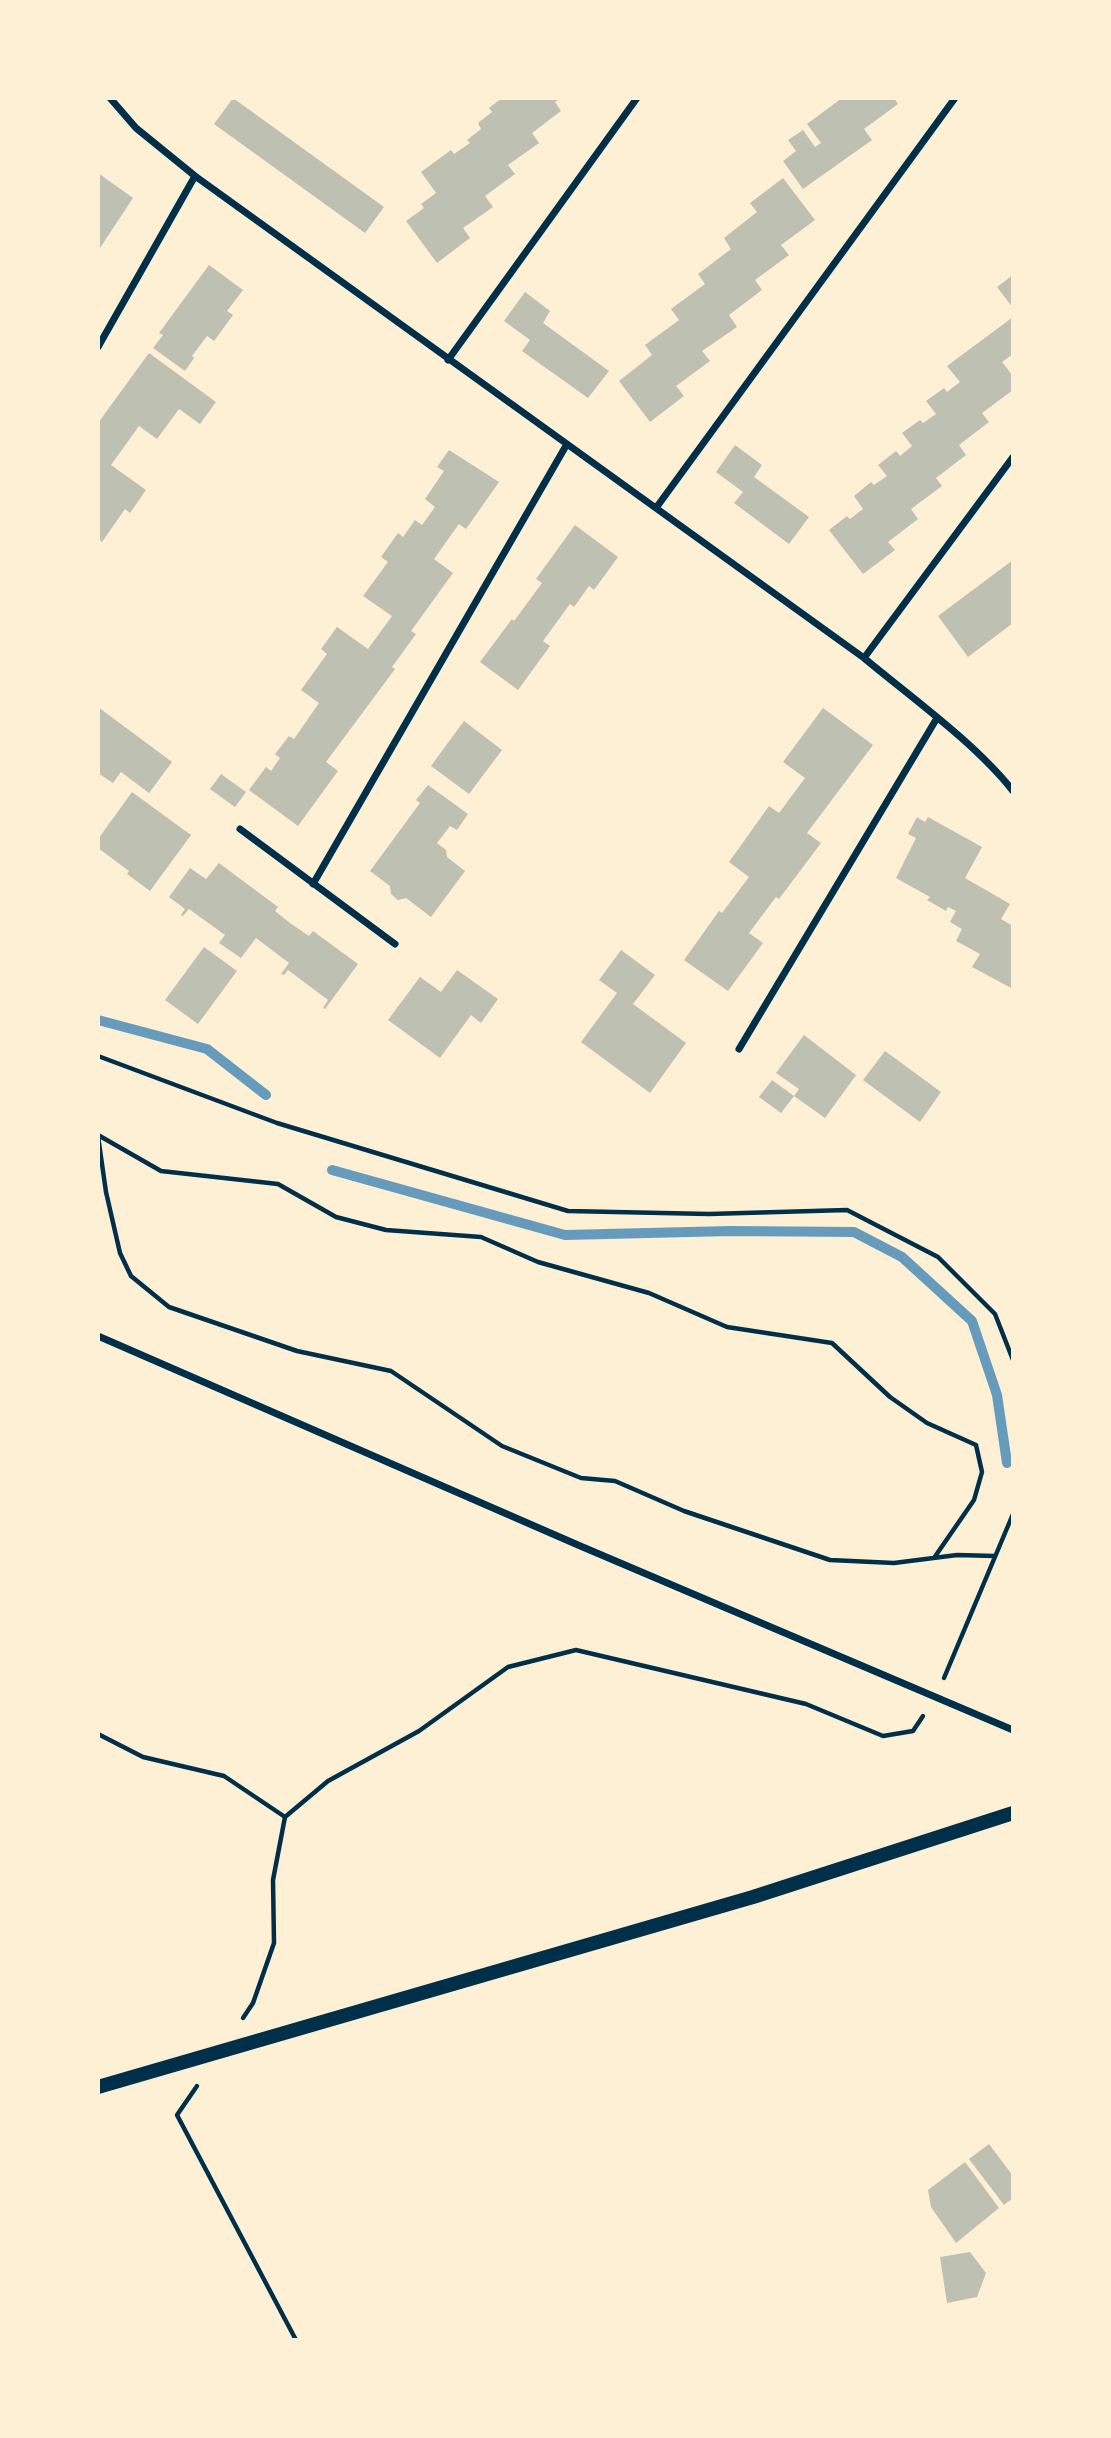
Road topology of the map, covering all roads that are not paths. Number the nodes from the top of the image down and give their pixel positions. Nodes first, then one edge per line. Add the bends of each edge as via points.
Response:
1 (110, 98) edge
2 (637, 98) edge
3 (955, 98) edge
4 (195, 176) junction
5 (98, 346) edge
6 (448, 360) junction
7 (567, 444) junction
8 (1013, 457) edge
9 (656, 508) junction
10 (864, 659) junction
11 (937, 718) junction
12 (1013, 791) edge
13 (240, 829) dead end
14 (313, 884) junction
15 (394, 944) dead end
16 (739, 1049) dead end
17 (98, 1336) edge
18 (1013, 1730) edge
19 (1013, 1813) edge
20 (98, 2087) edge

1 - 4 street via 136,128
2 - 6 street
3 - 9 street
4 - 5 street
4 - 6 street
6 - 7 street
7 - 9 street
7 - 14 street
8 - 10 street
9 - 10 street
10 - 11 street
11 - 12 street
11 - 16 street
13 - 14 street
14 - 15 street
17 - 18 street
19 - 20 main road via 753,1897

